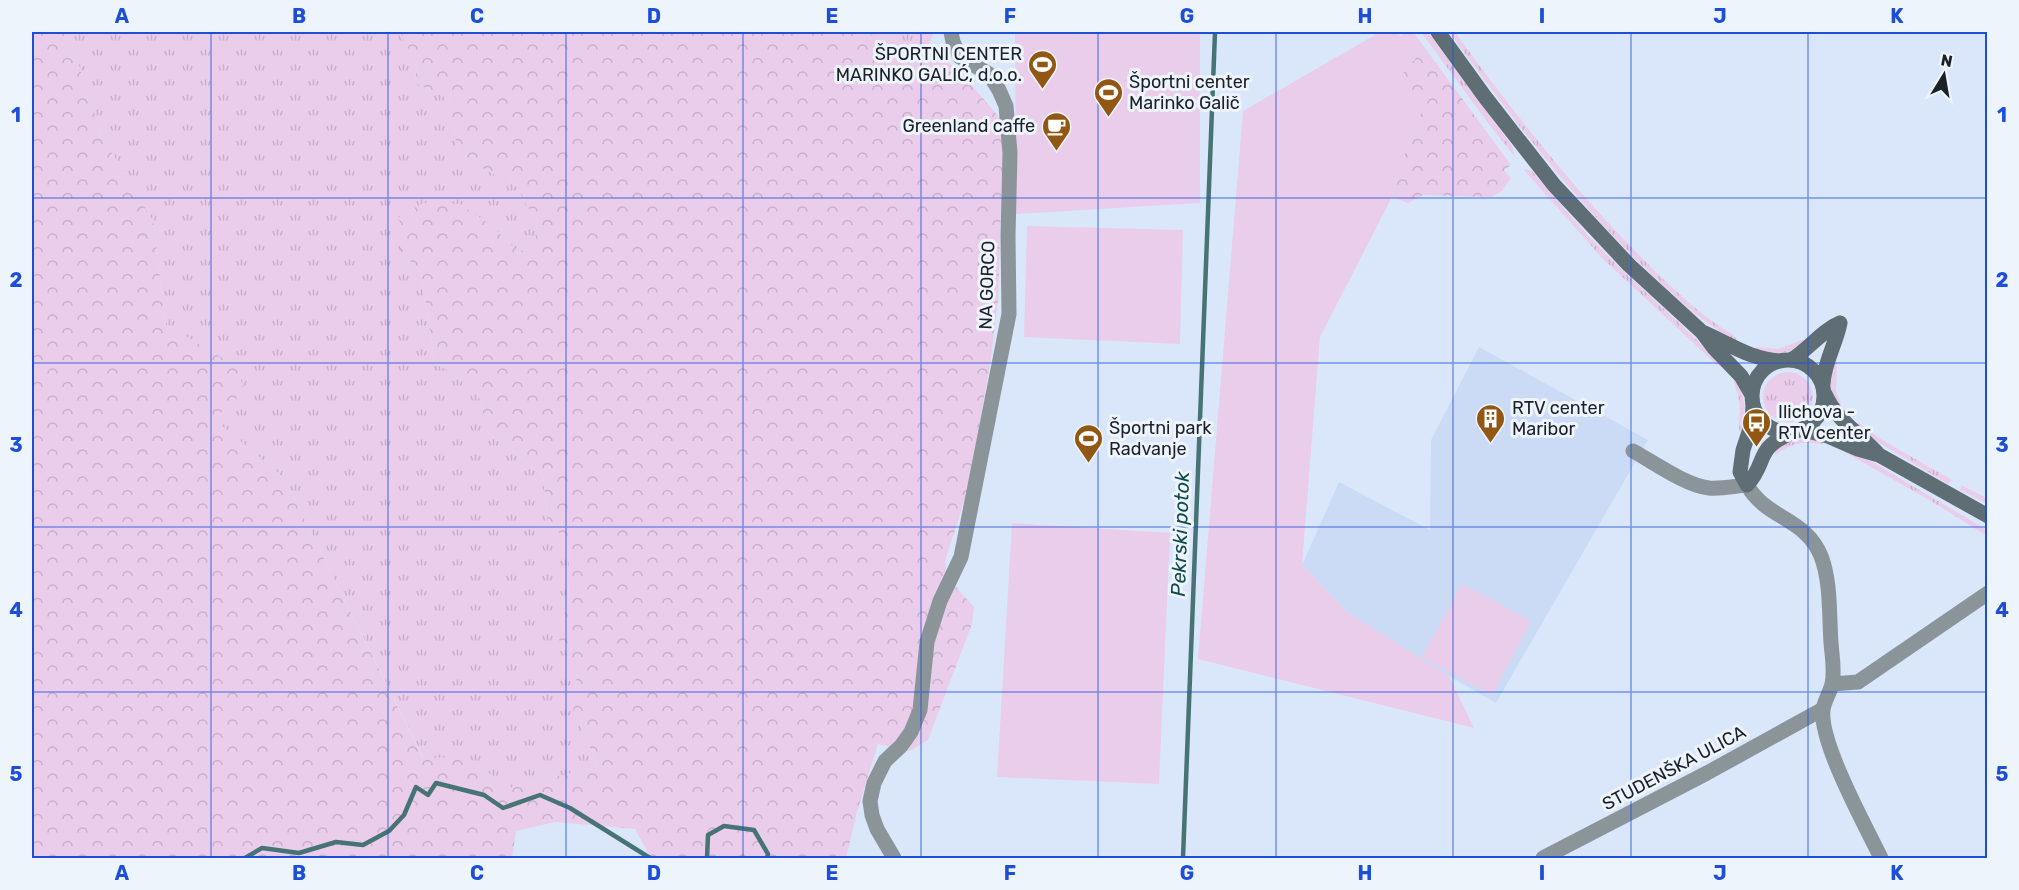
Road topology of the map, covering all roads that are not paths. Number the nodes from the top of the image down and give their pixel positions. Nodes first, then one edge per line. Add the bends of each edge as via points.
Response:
1 (951, 32) edge
2 (1438, 32) edge
3 (1702, 332) junction
4 (1786, 361) junction
5 (1824, 389) junction
6 (1752, 401) junction
7 (1797, 432) junction
8 (1633, 451) dead end
9 (1879, 455) junction
10 (1747, 485) junction
11 (1988, 516) edge
12 (1988, 593) edge
13 (1832, 684) junction
14 (1823, 709) junction
15 (894, 858) edge
16 (1543, 858) edge
17 (1881, 858) edge

1 - 15 street, NA GORCO via 960,57 989,74 1006,106 1010,153 1010,314 961,557 940,601 927,642 920,710 911,732 885,761 870,801 877,830
2 - 3 main road via 1562,193 1629,265
3 - 4 main road via 1753,357
3 - 6 main road via 1741,376
4 - 5 main road via 1811,367
4 - 5 main road via 1809,348 1829,327 1840,323 1828,357
4 - 6 main road via 1761,372
5 - 7 main road via 1819,416
5 - 9 main road via 1836,416
6 - 7 main road via 1758,417 1767,426
6 - 10 main road via 1752,423 1740,472
7 - 9 main road via 1828,436
7 - 10 main road via 1769,446 1757,474
8 - 10 street via 1702,487
9 - 11 main road
10 - 13 street via 1762,505 1799,526 1817,548 1826,578
12 - 13 street via 1858,682
13 - 14 street
14 - 16 street, STUDENŠKA ULICA
14 - 17 street via 1826,733 1838,768

